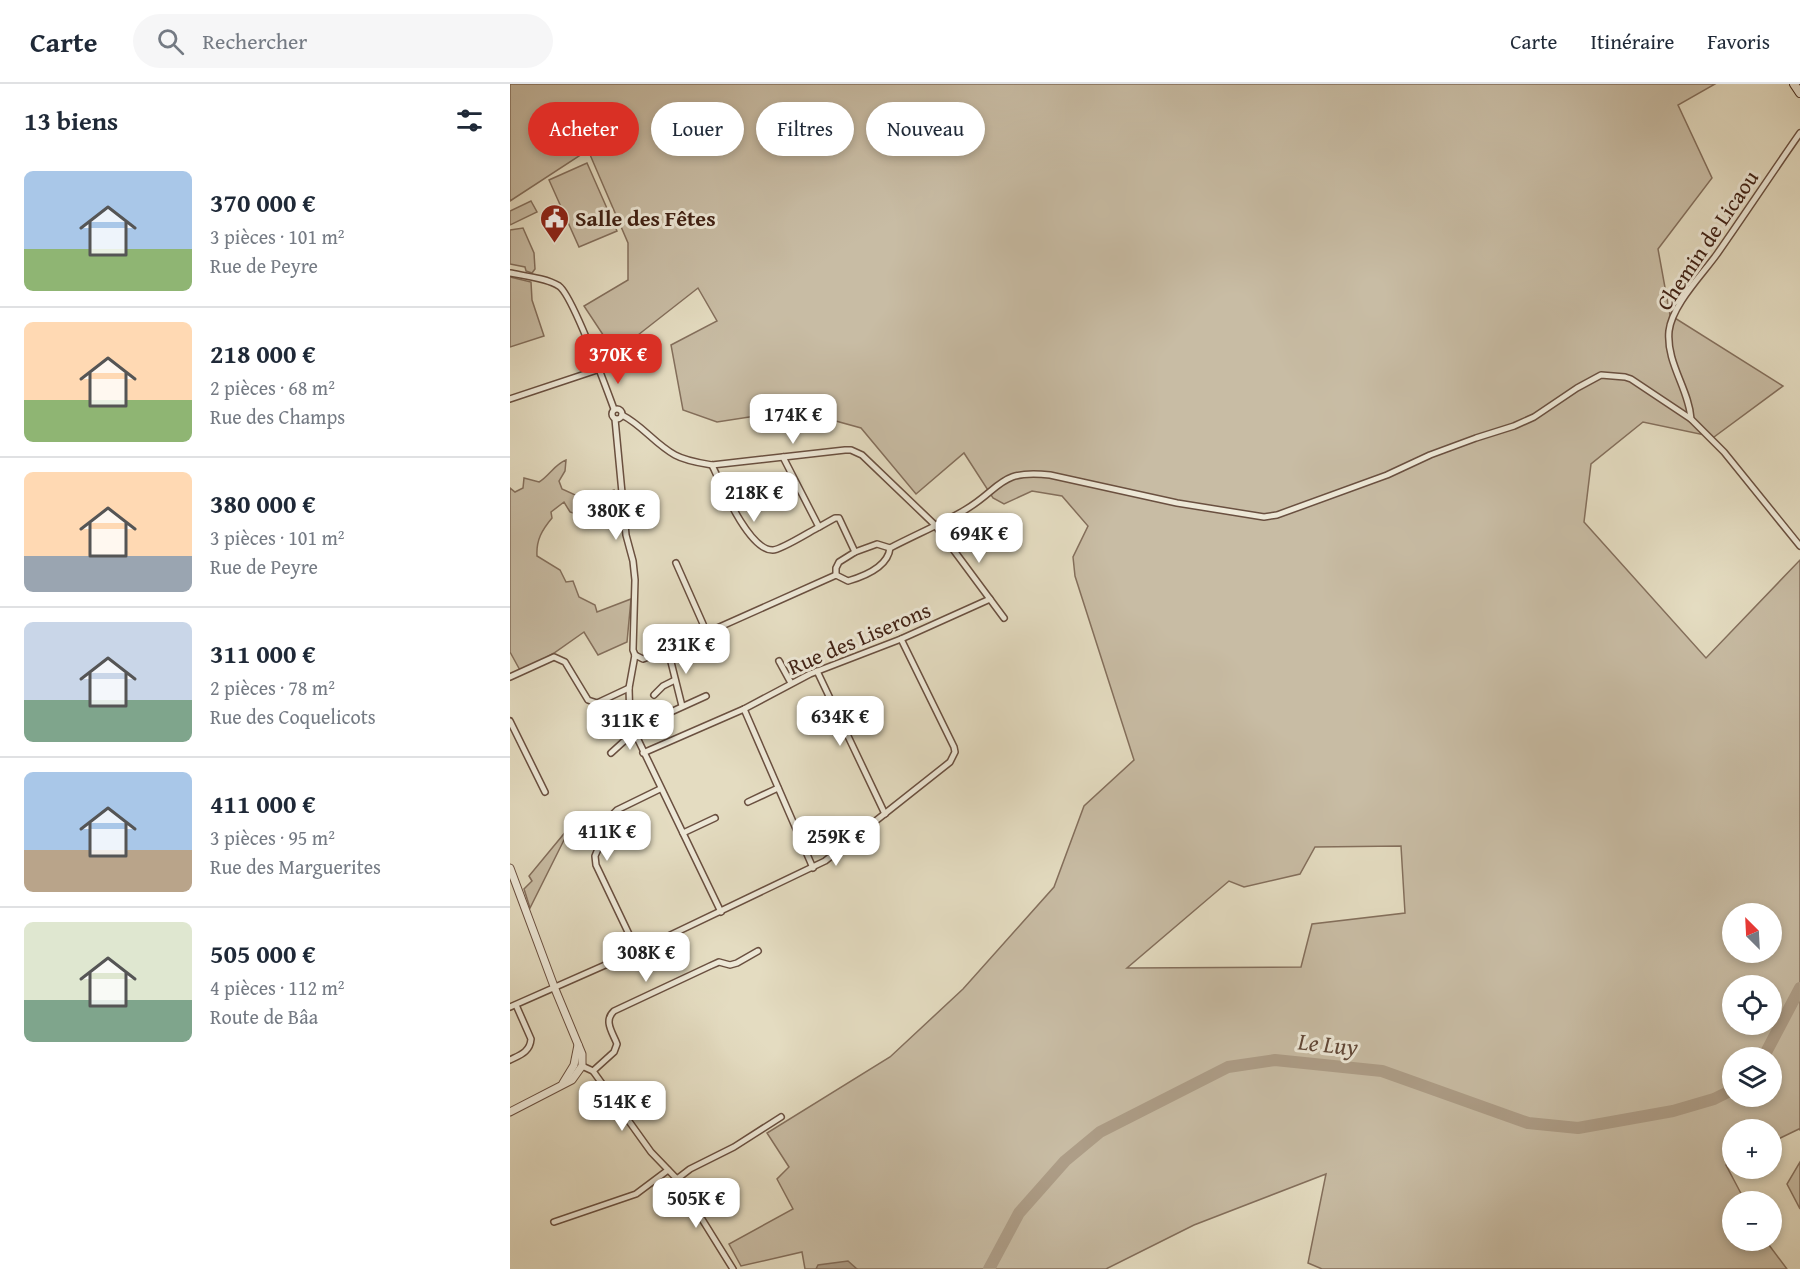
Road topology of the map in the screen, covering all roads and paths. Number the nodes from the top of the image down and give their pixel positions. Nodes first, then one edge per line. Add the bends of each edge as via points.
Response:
1 (1794, 84) edge
2 (1800, 93) edge
3 (1800, 133) edge
4 (510, 273) edge
5 (600, 369) junction
6 (510, 399) edge
7 (614, 409) junction
8 (622, 415) junction
9 (615, 419) junction
10 (1691, 419) junction
11 (783, 458) junction
12 (712, 465) junction
13 (935, 525) junction
14 (819, 527) junction
15 (1800, 546) edge
16 (890, 548) junction
17 (855, 552) junction
18 (676, 563) dead end
19 (836, 575) junction
20 (990, 599) junction
21 (1004, 618) dead end
22 (707, 633) junction
23 (901, 639) junction
24 (668, 650) junction
25 (635, 656) junction
26 (779, 661) dead end
27 (817, 671) junction
28 (510, 677) edge
29 (675, 680) junction
30 (791, 683) junction
31 (628, 688) junction
32 (654, 695) dead end
33 (705, 696) dead end
34 (682, 706) junction
35 (744, 709) junction
36 (510, 721) edge
37 (651, 721) dead end
38 (633, 733) junction
39 (611, 753) dead end
40 (643, 753) junction
41 (778, 788) junction
42 (660, 789) junction
43 (545, 792) dead end
44 (748, 802) dead end
45 (885, 814) junction
46 (715, 818) dead end
47 (683, 833) junction
48 (510, 868) edge
49 (813, 868) junction
50 (721, 912) junction
51 (637, 951) junction
52 (758, 951) dead end
53 (555, 988) junction
54 (513, 1006) edge
55 (510, 1060) edge
56 (578, 1065) junction
57 (593, 1071) junction
58 (510, 1112) edge
59 (781, 1117) dead end
60 (668, 1170) junction
61 (677, 1179) junction
62 (554, 1222) dead end
63 (733, 1269) edge

1 - 2 main road
3 - 10 street, Chemin de Licaou via 1671,322 1671,357 1690,404
4 - 5 street via 563,290
5 - 6 street
5 - 7 street
7 - 8 street
7 - 9 street
8 - 9 street
8 - 12 street via 677,456
9 - 25 street via 626,535 635,580
10 - 13 street via 1632,379 1601,375 1534,417 1430,455 1388,476 1276,515 1264,517 1177,503 1050,475 1026,474 1004,480 966,509
10 - 15 street via 1724,452
11 - 12 street
11 - 13 street via 857,452
11 - 14 street
12 - 14 street via 748,535 768,549 777,549
13 - 16 street
13 - 20 street
14 - 17 street via 839,518
16 - 17 street via 877,544
16 - 19 street via 884,564 854,579 848,581
17 - 19 street via 839,562
18 - 22 street
19 - 22 street
20 - 21 street
20 - 23 street, Rue des Liserons
22 - 24 street
23 - 27 street, Rue des Liserons
23 - 45 street via 955,752 950,762
24 - 25 street via 643,658
24 - 29 street
25 - 31 street
26 - 30 street
27 - 30 street, Rue des Liserons
27 - 45 street
28 - 31 street via 554,657 565,662 588,700 597,703
29 - 32 street
29 - 34 street
30 - 35 street, Rue des Liserons
31 - 38 street
33 - 34 street
34 - 37 street
35 - 40 street, Rue des Liserons
35 - 41 street
36 - 43 street
38 - 39 street
38 - 40 street
40 - 42 street
41 - 44 street
41 - 49 street
42 - 47 street
42 - 51 street via 613,814 595,855 596,865
45 - 49 street
46 - 47 street
47 - 50 street
48 - 53 street
49 - 50 street
50 - 51 street
51 - 53 street
52 - 57 street via 730,965 719,962 614,1011 608,1021 617,1044 614,1052
53 - 54 street
53 - 56 street via 578,1045
54 - 55 street via 531,1045
56 - 57 street
56 - 58 street via 561,1085
57 - 60 street
59 - 61 street
60 - 61 street
60 - 62 street via 636,1194
61 - 63 street

